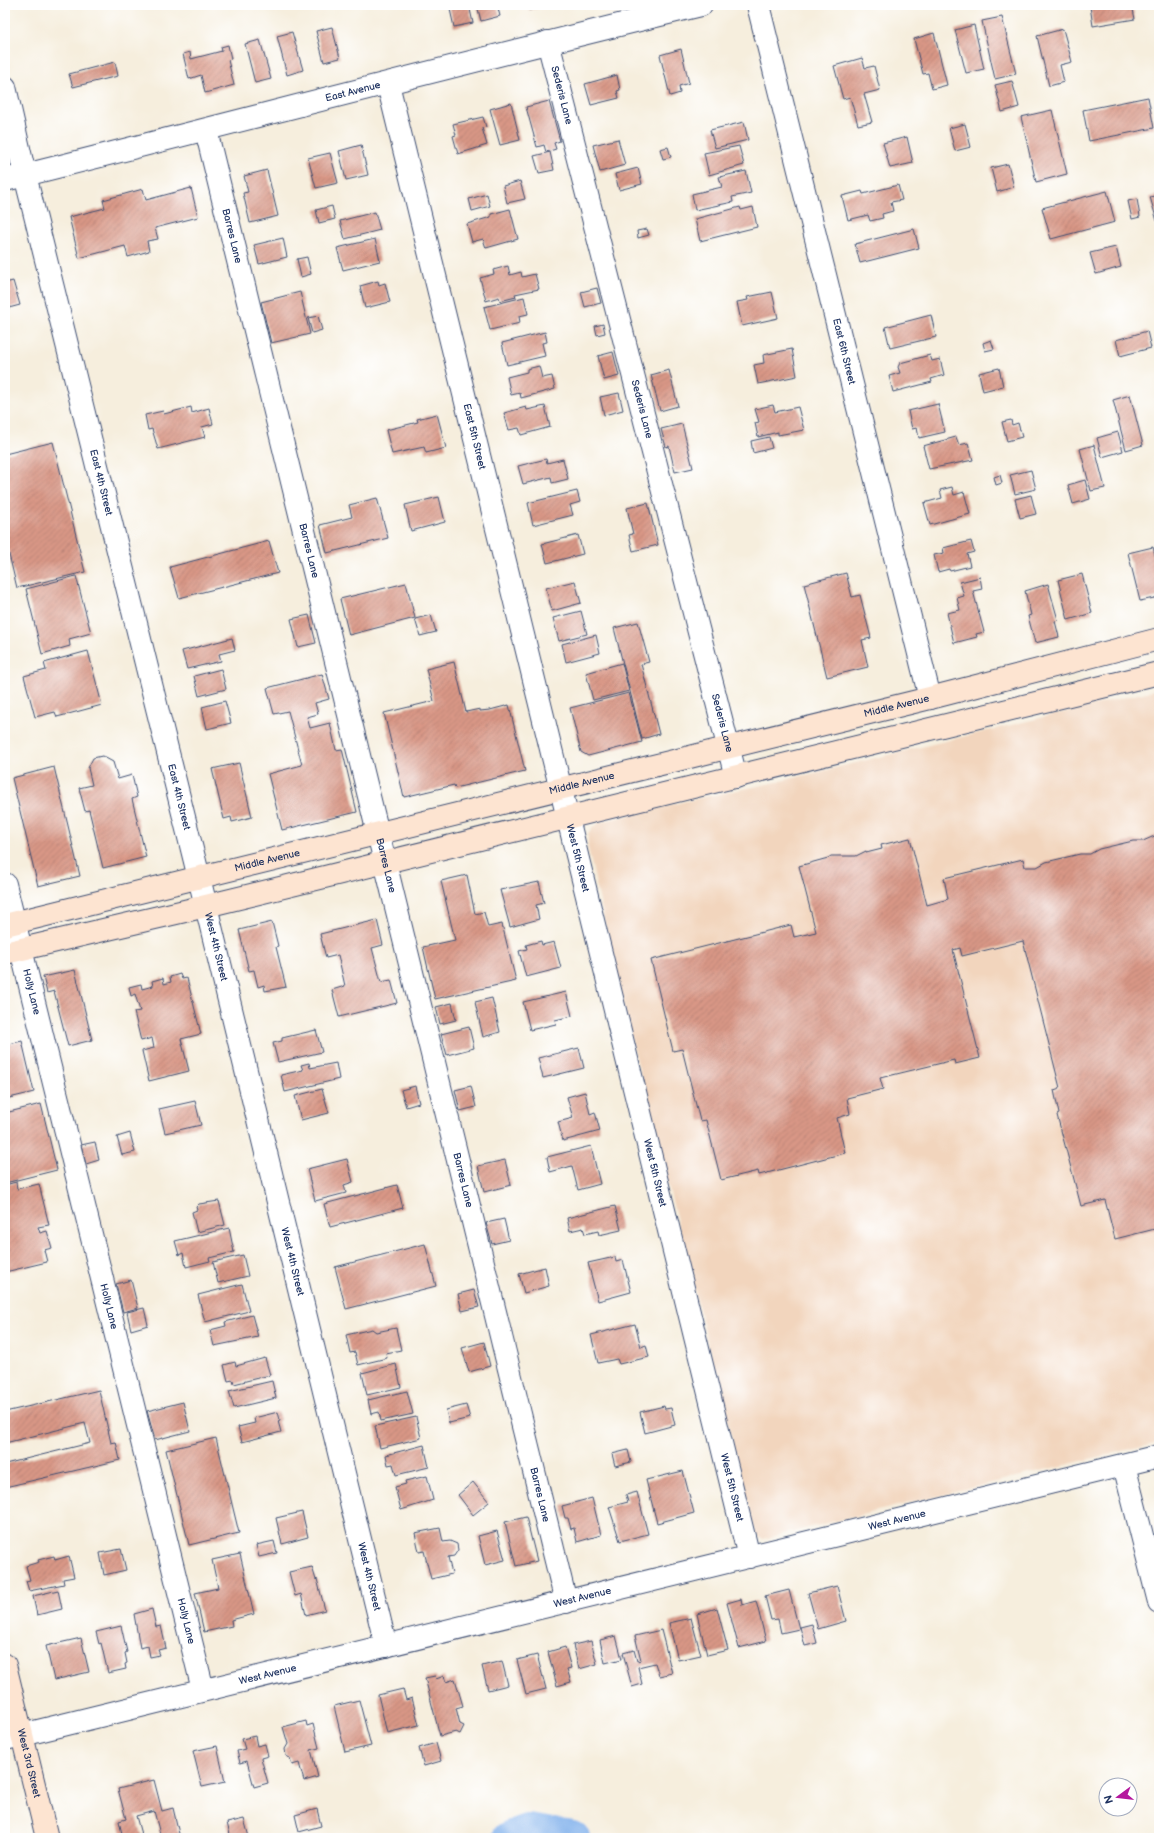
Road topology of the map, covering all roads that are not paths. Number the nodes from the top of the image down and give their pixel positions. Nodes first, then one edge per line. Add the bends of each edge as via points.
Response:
1 (701, 5) edge
2 (758, 5) edge
3 (548, 42) junction
4 (388, 84) junction
5 (6, 100) edge
6 (206, 130) junction
7 (15, 178) edge
8 (1159, 639) edge
9 (1159, 673) edge
10 (930, 698) junction
11 (728, 747) junction
12 (736, 777) junction
13 (561, 789) junction
14 (567, 817) junction
15 (379, 833) junction
16 (386, 862) junction
17 (199, 876) junction
18 (5, 884) edge
19 (206, 906) junction
20 (10, 924) edge
21 (13, 951) edge
22 (1159, 1456) edge
23 (1124, 1465) junction
24 (749, 1557) junction
25 (566, 1602) junction
26 (1159, 1602) edge
27 (386, 1646) junction
28 (5, 1664) edge
29 (203, 1690) junction
30 (14, 1737) edge
31 (47, 1838) edge

1 - 3 street, East Avenue
2 - 10 street, East 6th Street
3 - 4 street, East Avenue
3 - 11 street, Sederis Lane
4 - 6 street, East Avenue
4 - 13 street, East 5th Street
5 - 7 street, East 4th Street
6 - 7 street, East Avenue
6 - 15 street, Barres Lane
7 - 17 street, East 4th Street
8 - 10 main road, Middle Avenue
9 - 12 main road
10 - 11 main road, Middle Avenue
11 - 12 street, Sederis Lane
11 - 13 main road, Middle Avenue
12 - 14 main road
13 - 14 street, West 5th Street
13 - 15 main road, Middle Avenue
14 - 16 main road
14 - 24 street, West 5th Street
15 - 16 street, Barres Lane
15 - 17 main road, Middle Avenue
16 - 19 main road
16 - 25 street, Barres Lane
17 - 19 street, West 4th Street
17 - 20 main road, Middle Avenue
18 - 20 street, Holly Lane
19 - 21 main road
19 - 27 street, West 4th Street
20 - 21 street, Holly Lane
21 - 29 street, Holly Lane
22 - 23 street, West Avenue
23 - 24 street, West Avenue
23 - 26 street
24 - 25 street, West Avenue
25 - 27 street, West Avenue
27 - 29 street, West Avenue
28 - 30 main road, West 3rd Street
29 - 30 street, West Avenue
30 - 31 main road, West 3rd Street

